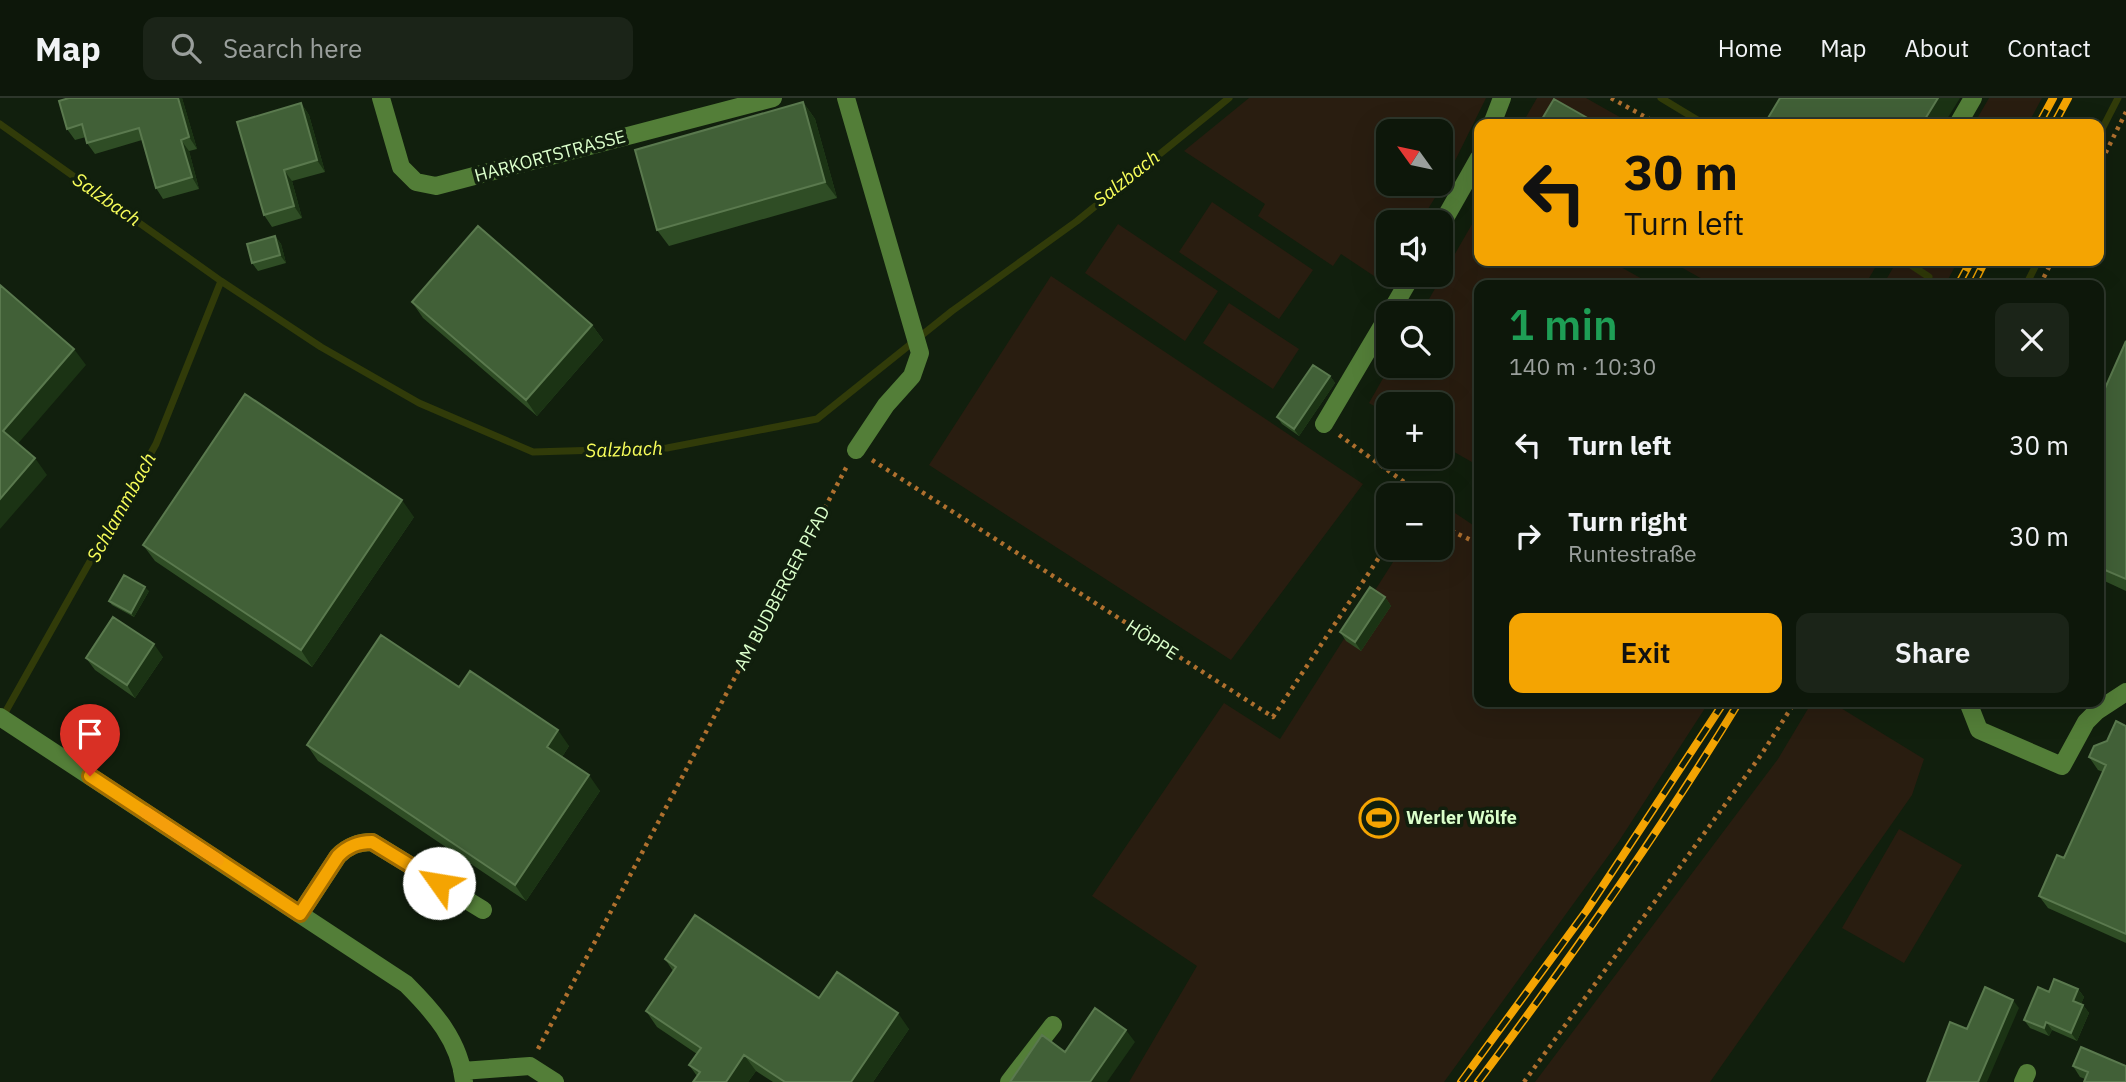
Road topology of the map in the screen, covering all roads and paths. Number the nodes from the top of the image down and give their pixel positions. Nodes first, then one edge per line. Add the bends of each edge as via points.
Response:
1 (381, 98) edge
2 (773, 98) edge
3 (846, 98) edge
4 (1502, 98) edge
5 (1611, 98) edge
6 (1973, 98) edge
7 (2126, 112) edge
8 (1494, 119) edge
9 (1649, 119) edge
10 (1961, 119) edge
11 (2104, 155) edge
12 (1474, 167) edge
13 (1450, 210) edge
14 (1376, 337) edge
15 (1324, 424) joint
16 (856, 450) junction
17 (1405, 483) edge
18 (1453, 531) edge
19 (1474, 542) edge
20 (1377, 560) edge
21 (2126, 692) edge
22 (2104, 706) edge
23 (1792, 707) edge
24 (1970, 707) edge
25 (2102, 707) edge
26 (0, 717) edge
27 (483, 910) dead end
28 (300, 914) junction
29 (1052, 1025) dead end
30 (530, 1066) junction
31 (463, 1076) edge
32 (555, 1082) edge
33 (1009, 1082) edge
34 (1524, 1082) edge

1 - 2 street, HARKORTSTRASSE via 401,167 416,182 436,186
3 - 16 street via 920,353 912,376
4 - 8 street
5 - 9 path
6 - 10 street
7 - 11 path
12 - 13 street
14 - 15 street
15 - 17 path
16 - 20 path, HÖPPE via 1273,717
16 - 30 path, AM BUDBERGER PFAD
18 - 19 path
21 - 22 street
23 - 34 path
24 - 25 street via 1979,730 2062,766 2086,722
26 - 28 street
27 - 28 street via 372,842 360,842 338,856
28 - 31 street via 406,984 453,1040
29 - 33 street
30 - 31 street
30 - 32 street

